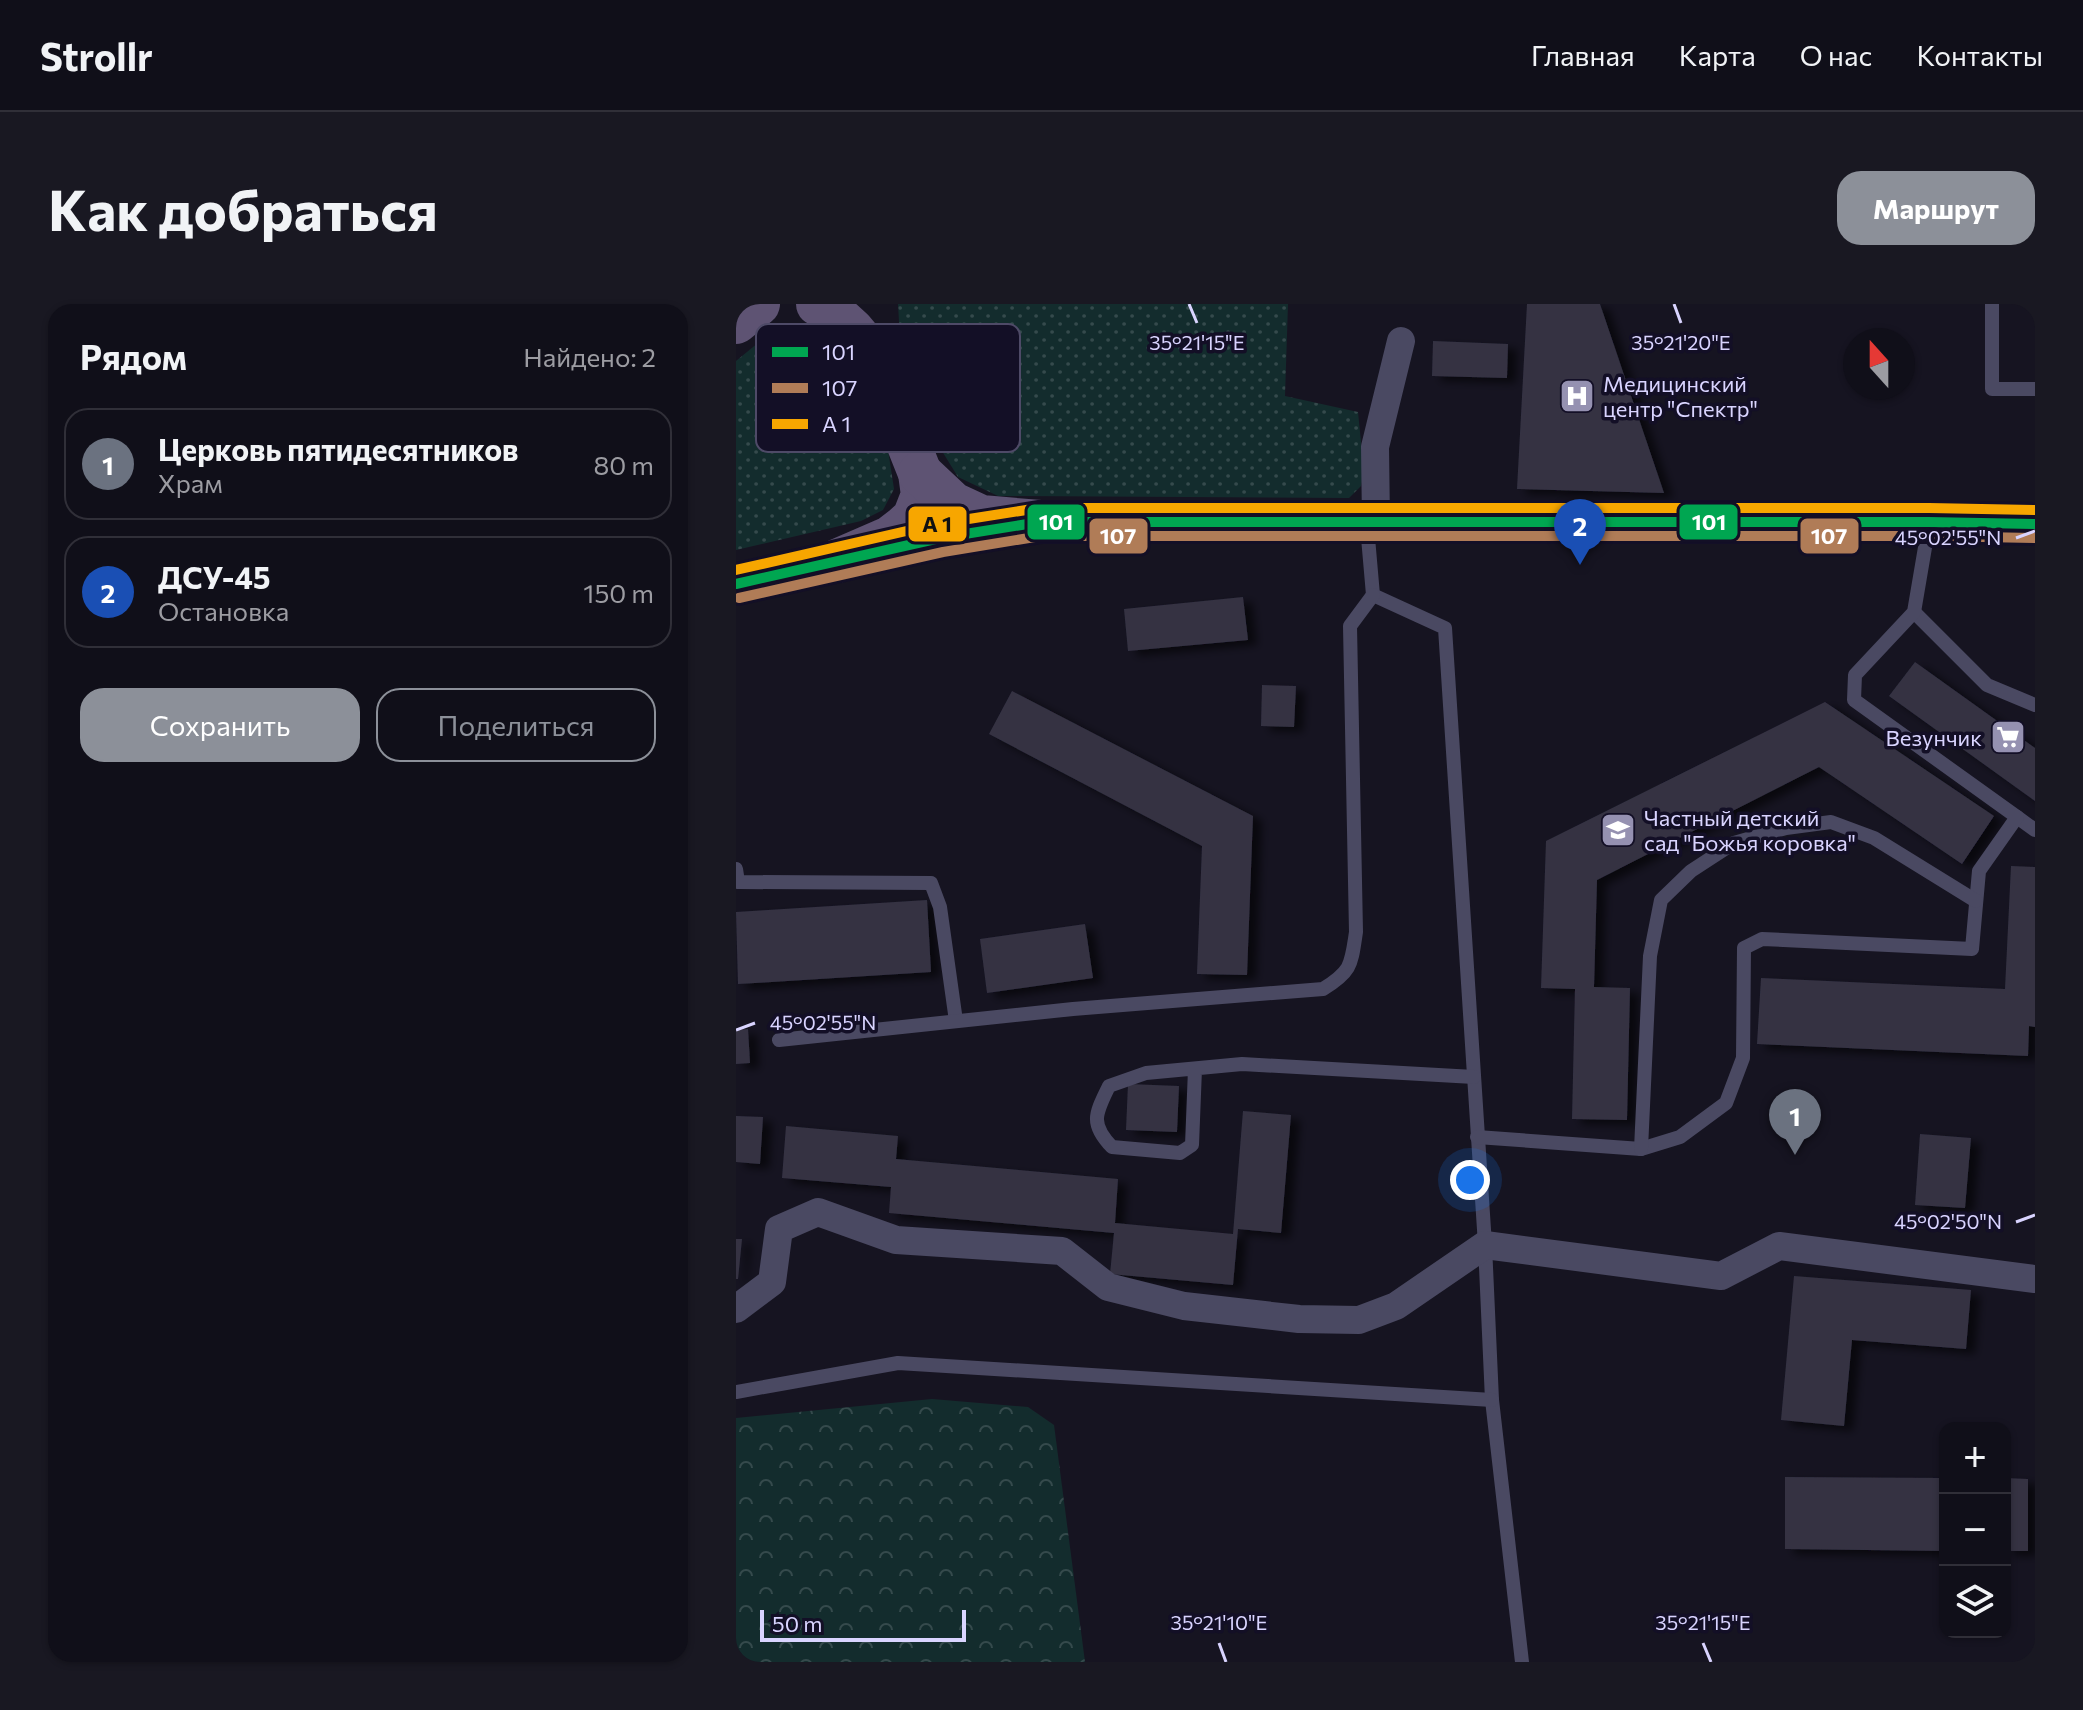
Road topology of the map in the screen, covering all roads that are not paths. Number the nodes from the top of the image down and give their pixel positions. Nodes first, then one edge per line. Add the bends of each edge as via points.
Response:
1 (746, 304) edge
2 (758, 304) edge
3 (818, 304) edge
4 (1992, 304) edge
5 (736, 313) edge
6 (736, 322) edge
7 (845, 324) edge
8 (1401, 341) dead end
9 (2035, 389) edge
10 (912, 452) edge
11 (920, 473) junction
12 (1040, 522) junction
13 (1372, 522) junction
14 (1929, 522) junction
15 (2035, 524) edge
16 (837, 561) junction
17 (736, 584) edge
18 (1373, 595) junction
19 (1914, 612) junction
20 (2035, 705) edge
21 (2017, 817) junction
22 (2035, 830) edge
23 (736, 869) edge
24 (1976, 901) junction
25 (956, 1021) junction
26 (779, 1040) dead end
27 (1195, 1069) junction
28 (1474, 1077) junction
29 (1477, 1137) junction
30 (1641, 1149) junction
31 (1485, 1245) junction
32 (2035, 1279) edge
33 (736, 1309) edge
34 (736, 1392) edge
35 (1492, 1400) junction
36 (1522, 1662) edge

1 - 5 main road
2 - 6 main road
3 - 7 main road
4 - 9 lane via 1992,389
8 - 13 street via 1375,447
10 - 11 main road
11 - 12 main road via 953,504 981,517
11 - 16 main road via 923,495 914,518 890,538
12 - 13 main road
12 - 16 main road
13 - 14 main road
13 - 18 lane
14 - 15 main road
14 - 19 lane
16 - 17 main road
18 - 25 lane via 1350,626 1356,932 1351,962 1341,978 1323,989
18 - 28 lane via 1445,628
19 - 20 lane via 1987,685
19 - 21 lane via 1855,675 1854,700
21 - 22 lane
21 - 24 lane via 1979,871
23 - 25 lane via 738,882 931,883 940,907
24 - 30 lane via 1972,949 1762,939 1744,948 1743,1058 1726,1103 1680,1137
24 - 30 lane via 1874,838 1831,822 1734,843 1691,871 1661,900 1650,956
25 - 26 lane
27 - 27 lane via 1146,1073 1109,1086 1097,1111 1099,1133 1112,1147 1180,1153 1192,1145
27 - 28 lane via 1242,1064
28 - 29 lane
29 - 30 lane
29 - 31 lane
31 - 32 street via 1721,1276 1779,1246
31 - 33 street via 1396,1306 1359,1320 1299,1319 1184,1306 1108,1287 1062,1251 896,1240 818,1212 779,1229 772,1282
31 - 35 lane
34 - 35 lane via 898,1363
35 - 36 lane

